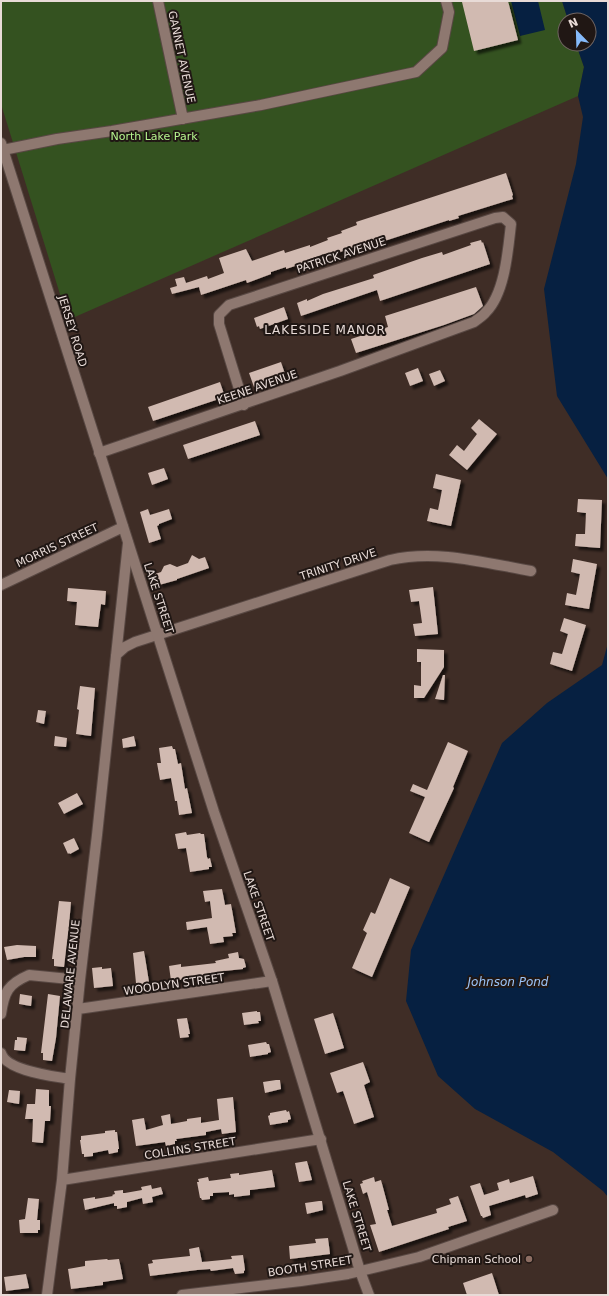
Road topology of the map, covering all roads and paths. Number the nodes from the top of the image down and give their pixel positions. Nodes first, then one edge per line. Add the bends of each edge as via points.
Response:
1 (158, 1) edge
2 (446, 1) edge
3 (183, 119) junction
4 (2, 146) edge
5 (503, 217) joint
6 (244, 405) junction
7 (99, 453) junction
8 (123, 526) junction
9 (128, 543) junction
10 (532, 571) dead end
11 (1, 585) edge
12 (158, 635) junction
13 (116, 655) junction
14 (80, 980) junction
15 (272, 981) junction
16 (78, 1009) junction
17 (1, 1014) edge
18 (1, 1053) edge
19 (70, 1079) junction
20 (321, 1139) junction
21 (62, 1180) junction
22 (553, 1210) dead end
23 (360, 1270) junction
24 (47, 1295) edge
25 (182, 1295) edge
26 (369, 1295) edge

1 - 3 street, GANNET AVENUE
2 - 3 street via 449,12 442,48 416,72
3 - 4 street
4 - 7 street, JERSEY ROAD
5 - 6 street, KEENE AVENUE via 511,224 506,268 487,312 474,322
5 - 6 street, PATRICK AVENUE via 229,305 219,315 219,324
6 - 7 street, KEENE AVENUE
7 - 8 street, JERSEY ROAD
8 - 9 street, LAKE STREET
8 - 11 street, MORRIS STREET
9 - 12 street, LAKE STREET
9 - 13 street, DELAWARE AVENUE
10 - 12 street, TRINITY DRIVE via 460,558 402,557
12 - 13 street via 125,646
12 - 15 street, LAKE STREET via 214,812
13 - 14 street, DELAWARE AVENUE
14 - 16 street, DELAWARE AVENUE
14 - 17 street via 29,975 21,978 9,988
15 - 16 street, WOODLYN STREET
15 - 20 street, LAKE STREET
16 - 19 street, DELAWARE AVENUE
18 - 19 street via 2,1057 20,1069
19 - 21 street, DELAWARE AVENUE
20 - 21 street, COLLINS STREET
20 - 23 street, LAKE STREET
21 - 24 street, DELAWARE AVENUE
22 - 23 street, BOOTH STREET via 419,1257
23 - 25 street, BOOTH STREET via 302,1282
23 - 26 street, LAKE STREET

